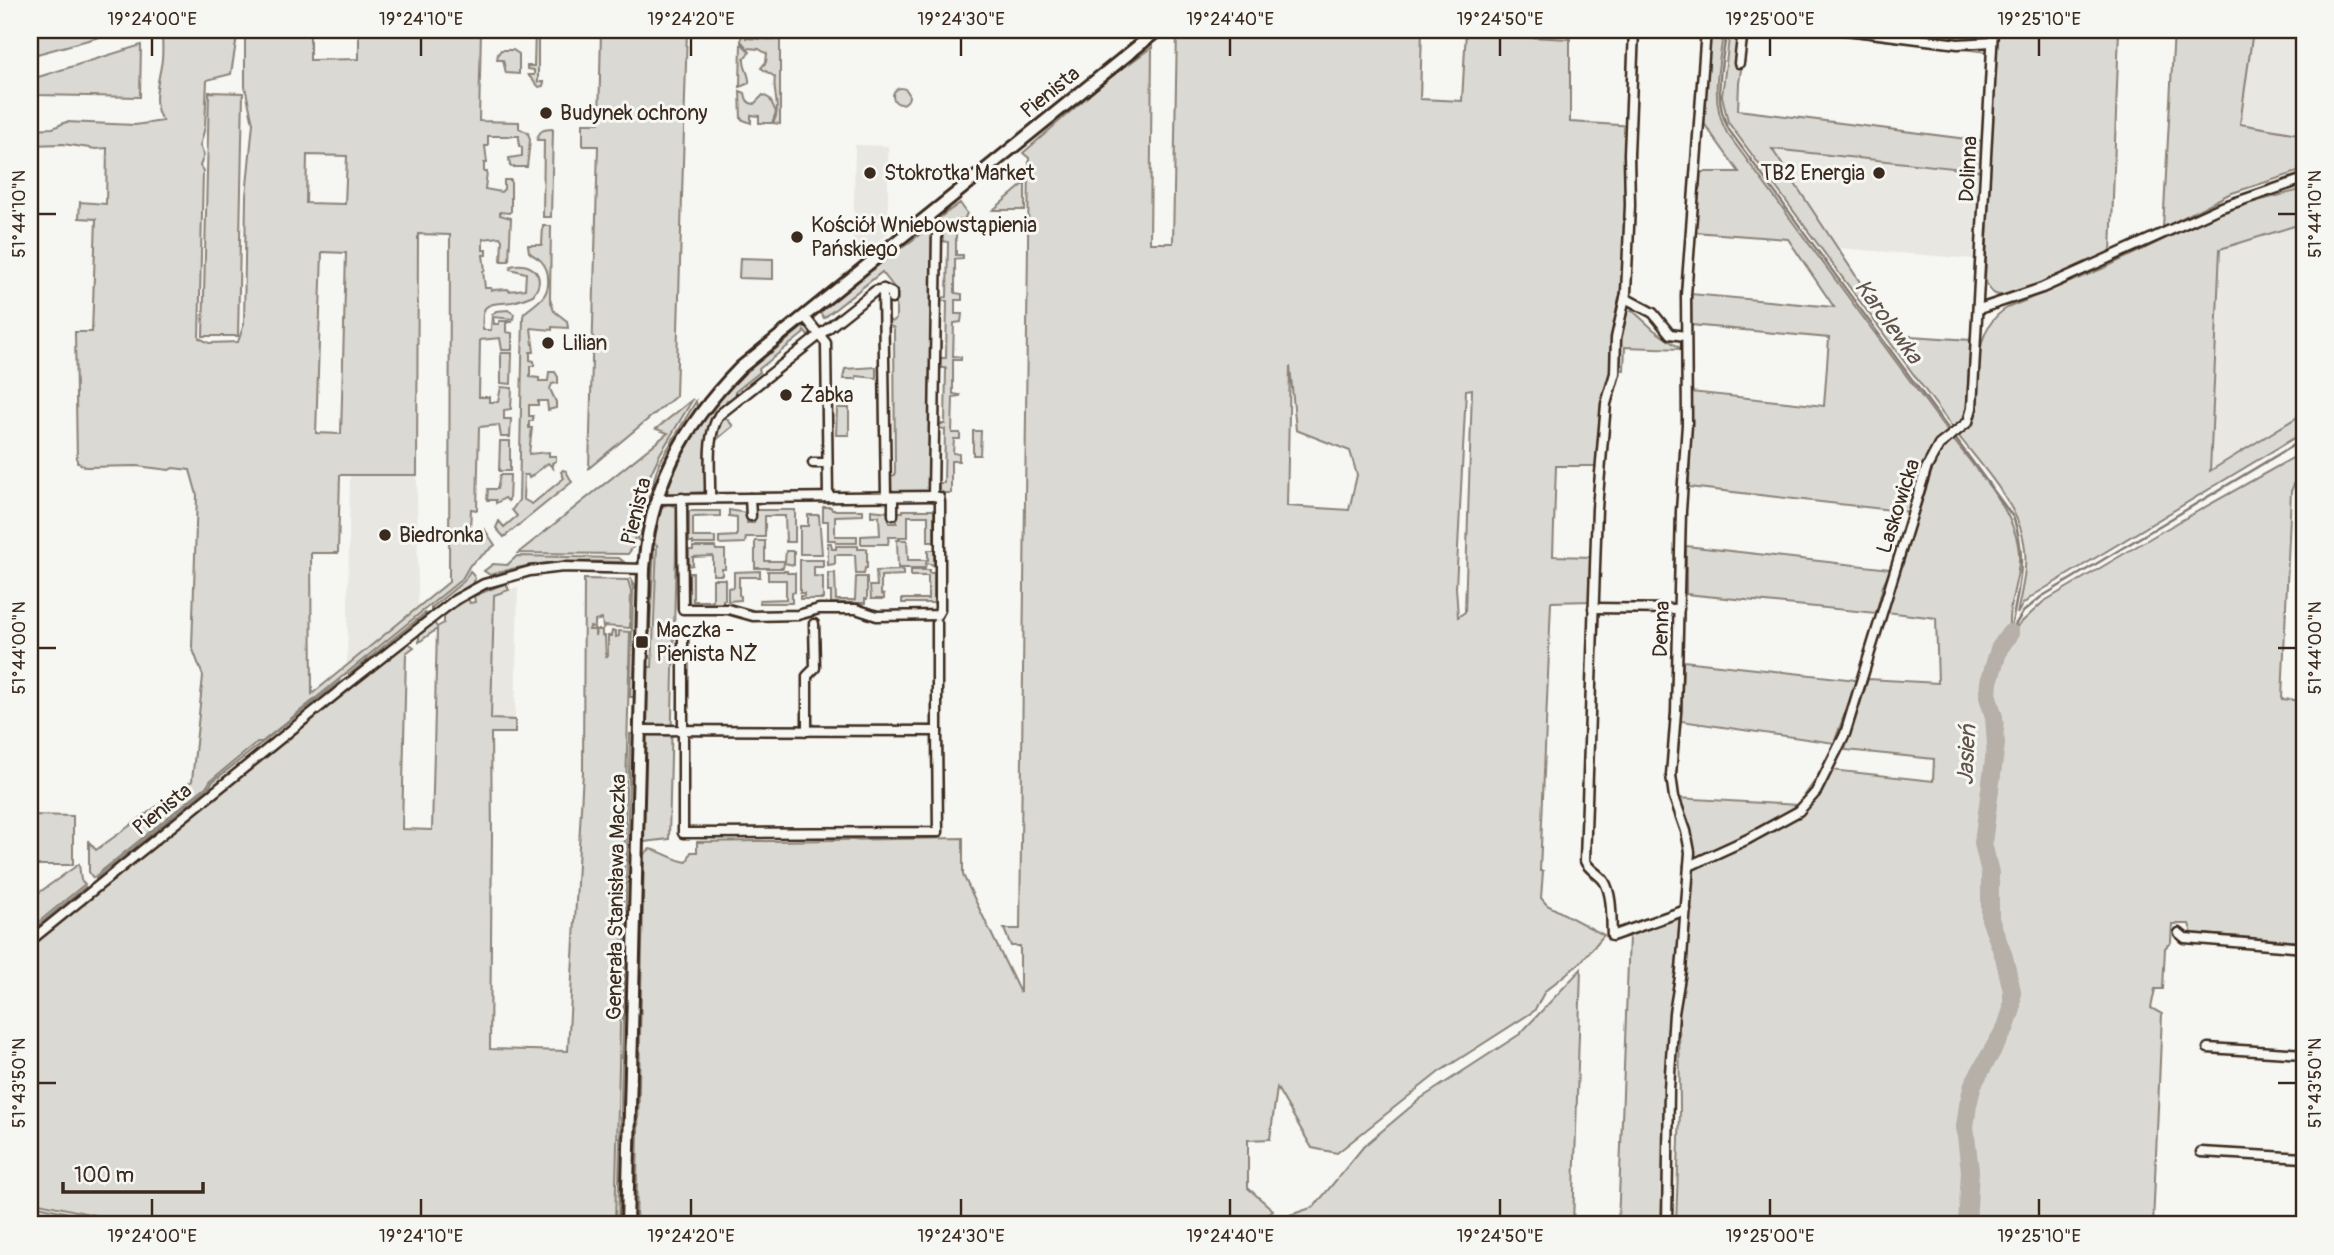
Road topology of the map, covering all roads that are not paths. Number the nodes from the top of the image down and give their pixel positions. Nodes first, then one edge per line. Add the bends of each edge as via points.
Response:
1 (1158, 30) edge
2 (1634, 30) edge
3 (1706, 30) edge
4 (1743, 30) edge
5 (1847, 30) edge
6 (1993, 30) edge
7 (1992, 42) junction
8 (1739, 63) dead end
9 (2304, 179) edge
10 (928, 216) junction
11 (883, 289) junction
12 (1625, 298) junction
13 (892, 299) dead end
14 (1979, 309) junction
15 (804, 316) junction
16 (819, 334) junction
17 (1685, 336) junction
18 (813, 463) dead end
19 (827, 463) junction
20 (933, 496) junction
21 (828, 497) junction
22 (890, 497) junction
23 (682, 498) junction
24 (710, 498) junction
25 (750, 498) junction
26 (656, 499) junction
27 (893, 515) dead end
28 (751, 516) dead end
29 (644, 569) junction
30 (1593, 608) junction
31 (1679, 609) junction
32 (814, 624) dead end
33 (937, 624) dead end
34 (683, 638) dead end
35 (639, 730) junction
36 (683, 730) junction
37 (807, 731) junction
38 (937, 731) junction
39 (1689, 866) junction
40 (1686, 910) junction
41 (2179, 933) dead end
42 (30, 942) edge
43 (2304, 948) edge
44 (2208, 1048) dead end
45 (2304, 1054) edge
46 (2201, 1152) dead end
47 (2304, 1158) edge
48 (628, 1225) edge
49 (1667, 1225) edge

1 - 10 street, Pienista
2 - 12 street
3 - 17 street, Denna
4 - 8 street
5 - 7 street via 1958,44
6 - 7 street, Dolinna
7 - 14 street, Dolinna
9 - 14 street via 2219,208 2042,288
10 - 15 street, Pienista
10 - 20 street via 937,232
11 - 13 street
11 - 16 street
11 - 22 street
12 - 17 street via 1653,313 1670,334
12 - 30 street via 1606,404
14 - 39 street, Laskowicka via 1969,419 1945,439 1926,469 1845,734 1816,792 1799,810
15 - 16 street
15 - 26 street, Pienista via 740,368 707,404 678,446
16 - 19 street via 827,346
16 - 24 street via 719,415 710,442
17 - 31 street, Denna via 1687,424
18 - 19 street
19 - 21 street
20 - 22 street
20 - 23 street via 940,502 940,610 937,615 877,616 856,609 753,616 728,609 683,609
21 - 22 street
21 - 25 street
22 - 27 street
23 - 24 street
23 - 26 street
24 - 25 street
25 - 28 street
26 - 29 street, Pienista
29 - 35 street, Generała Stanisława Maczka
29 - 42 street, Pienista via 530,571 484,584 455,600
30 - 31 street
30 - 40 street via 1585,861 1607,889 1612,936
31 - 39 street, Denna via 1671,775 1686,831
32 - 37 street via 815,668 807,676
33 - 38 street
34 - 36 street
35 - 36 street
35 - 48 street, Generała Stanisława Maczka
36 - 37 street
36 - 38 street via 683,833 938,832
37 - 38 street
39 - 40 street, Denna
40 - 49 street, Denna via 1669,1089
41 - 43 street via 2185,938
44 - 45 street
46 - 47 street

